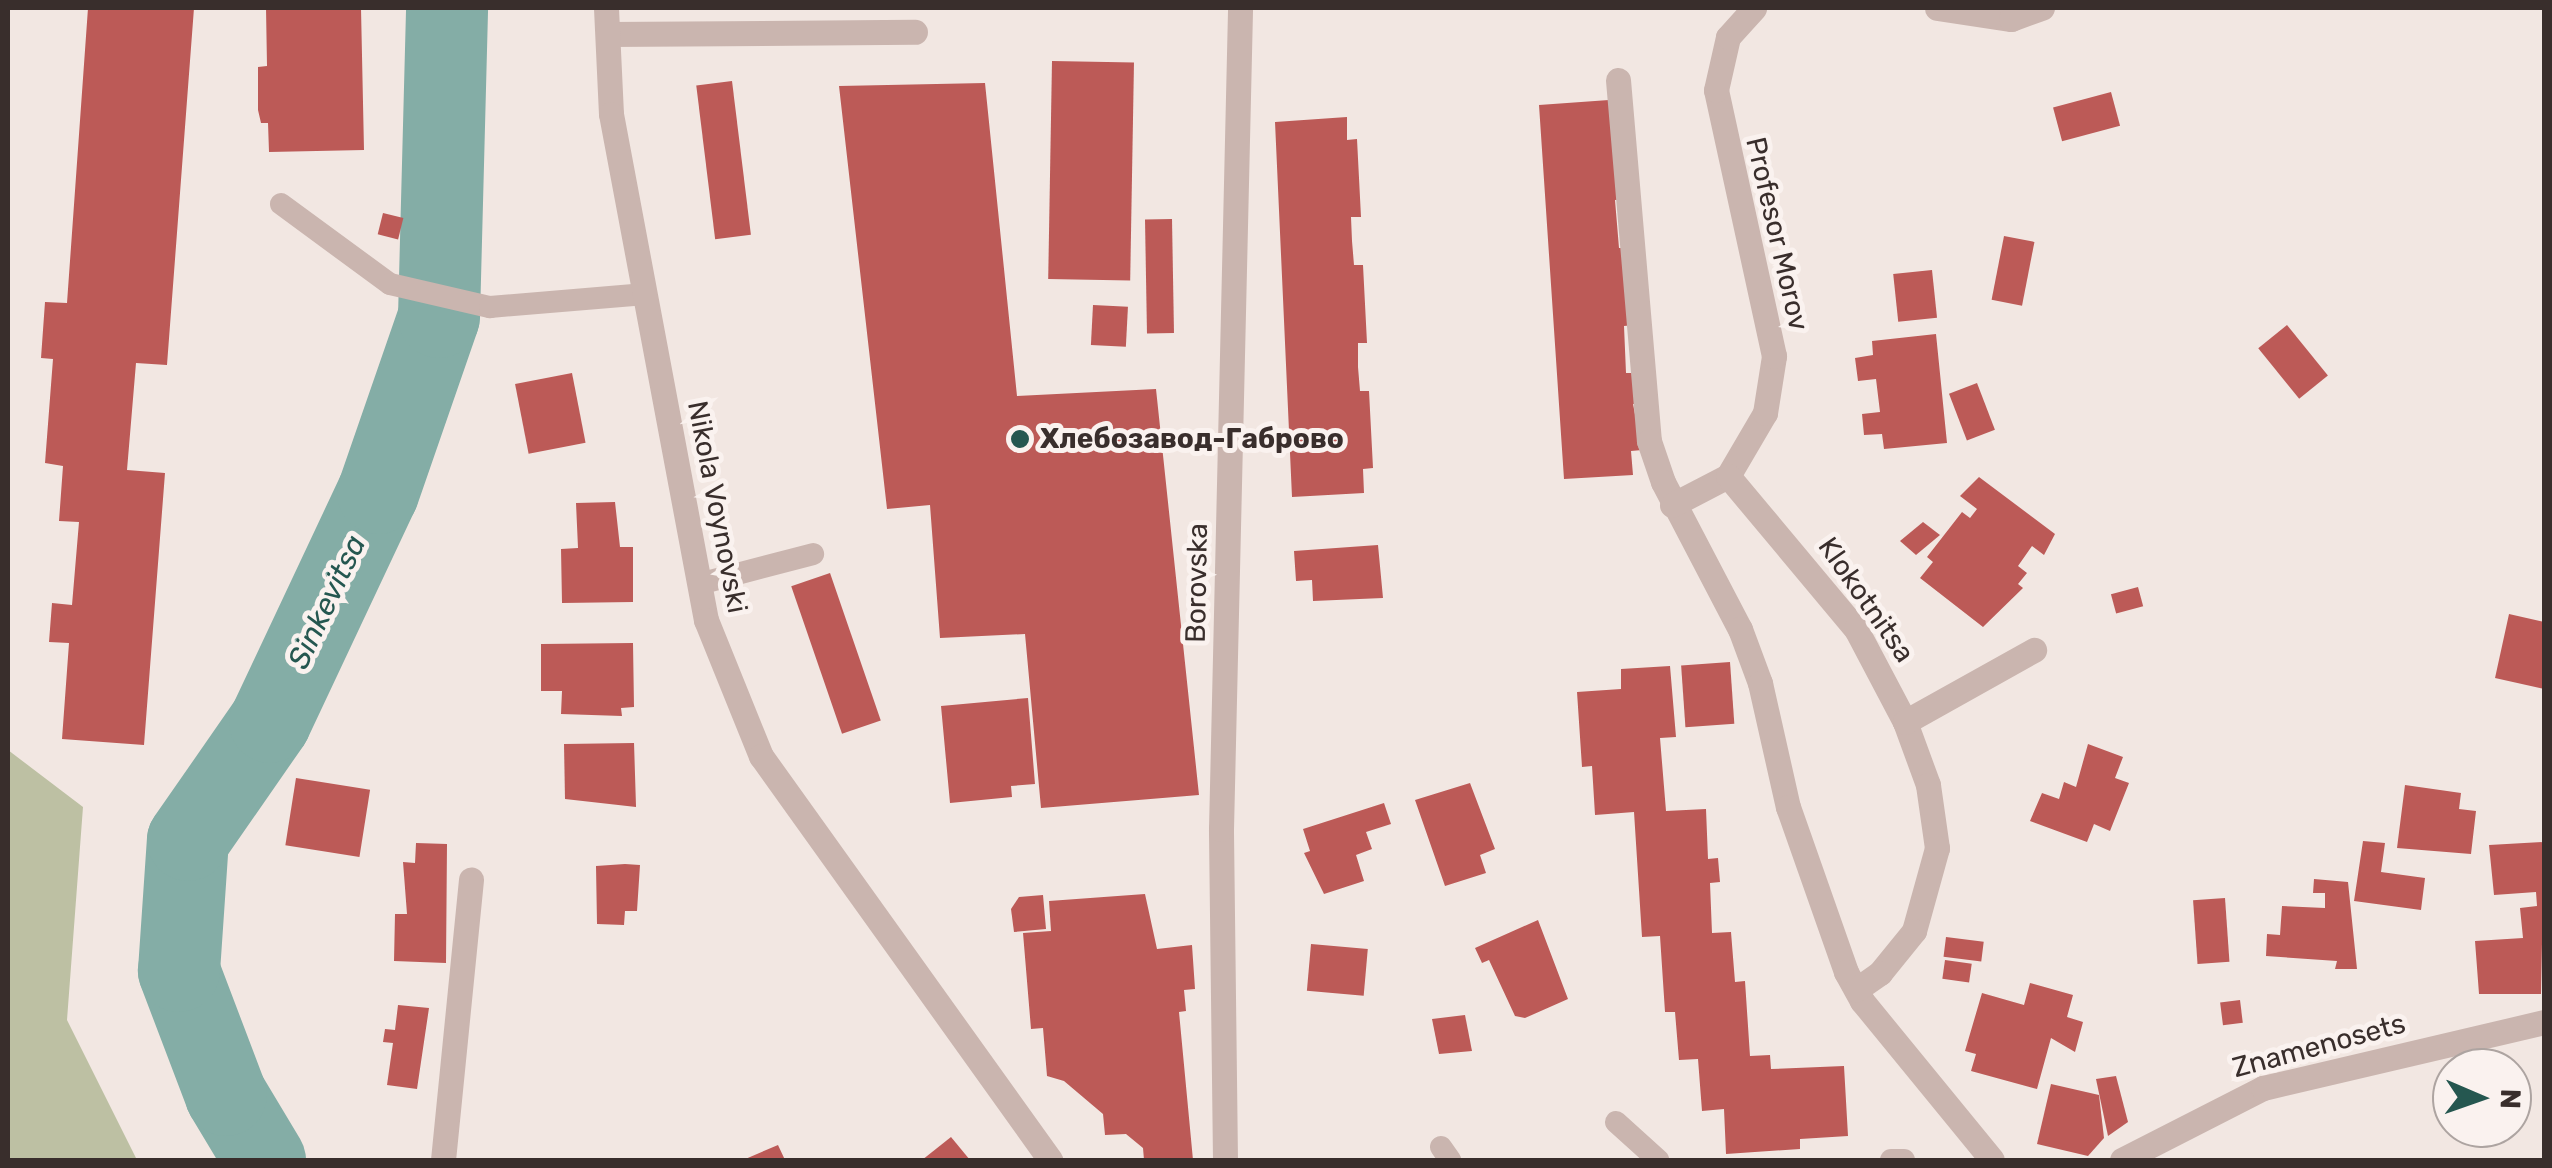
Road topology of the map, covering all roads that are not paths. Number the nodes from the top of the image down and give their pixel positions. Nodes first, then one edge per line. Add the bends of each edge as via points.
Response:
1 (606, 8) edge
2 (1240, 8) edge
3 (1754, 8) edge
4 (1936, 8) edge
5 (2042, 8) edge
6 (915, 32) dead end
7 (608, 34) junction
8 (1618, 80) dead end
9 (281, 204) dead end
10 (646, 294) junction
11 (1728, 476) junction
12 (1672, 505) junction
13 (813, 554) dead end
14 (700, 584) junction
15 (2034, 650) dead end
16 (1905, 722) junction
17 (471, 879) dead end
18 (1856, 990) junction
19 (2544, 1022) edge
20 (1616, 1122) dead end
21 (443, 1160) edge
22 (1050, 1160) edge
23 (1225, 1160) edge
24 (1658, 1160) edge
25 (1891, 1160) edge
26 (1904, 1160) edge
27 (1992, 1160) edge
28 (2122, 1160) edge

1 - 7 street, Nikola Voynovski
2 - 23 street, Borovska via 1221,829
3 - 11 street, Profesor Morov via 1728,37 1716,90 1774,356 1765,413
4 - 5 street via 2011,18
6 - 7 street
7 - 10 street, Nikola Voynovski via 611,114
8 - 12 street via 1649,441
9 - 10 lane via 390,284 490,306
10 - 14 street, Nikola Voynovski
11 - 12 street
11 - 16 street, Klokotnitsa via 1856,629
12 - 18 street via 1740,629 1760,683 1788,807
13 - 14 lane
14 - 22 street, Nikola Voynovski via 706,620 760,756
15 - 16 street
16 - 18 street, Klokotnitsa via 1928,786 1937,848 1914,931 1880,973
17 - 21 street
18 - 27 street
19 - 28 street, Znamenosets via 2264,1088
20 - 24 lane
25 - 26 lane

